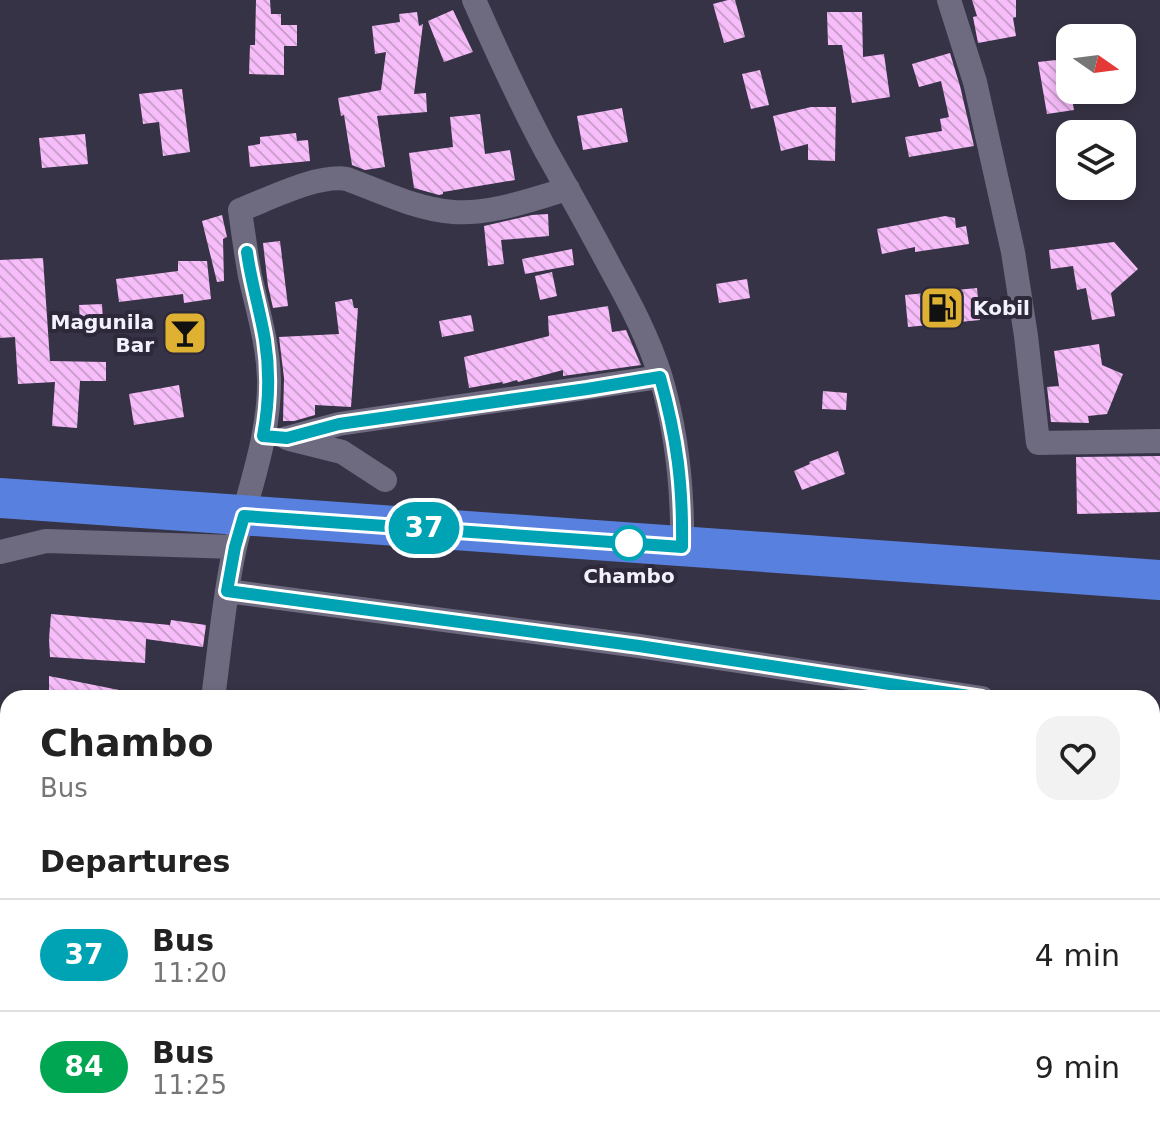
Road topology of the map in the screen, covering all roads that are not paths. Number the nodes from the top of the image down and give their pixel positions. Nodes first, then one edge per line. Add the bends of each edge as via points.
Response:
1 (474, 0) edge
2 (949, 0) edge
3 (568, 189) junction
4 (660, 377) junction
5 (263, 436) junction
6 (287, 438) junction
7 (1160, 441) edge
8 (385, 480) dead end
9 (0, 498) edge
10 (240, 531) junction
11 (682, 547) junction
12 (0, 552) edge
13 (1160, 580) edge
14 (227, 591) junction
15 (214, 690) edge
16 (929, 690) edge

1 - 3 street
2 - 7 street via 975,82 1013,252 1038,443
3 - 4 street via 637,317
3 - 5 street via 520,203 454,212 417,206 335,177 240,210 265,339 269,380
4 - 6 street via 339,424
4 - 11 street via 677,449
5 - 6 street
5 - 10 street
6 - 8 street via 342,452
9 - 10 highway
10 - 11 highway
10 - 12 street via 46,541
10 - 14 street
11 - 13 highway
14 - 15 street
14 - 16 street

